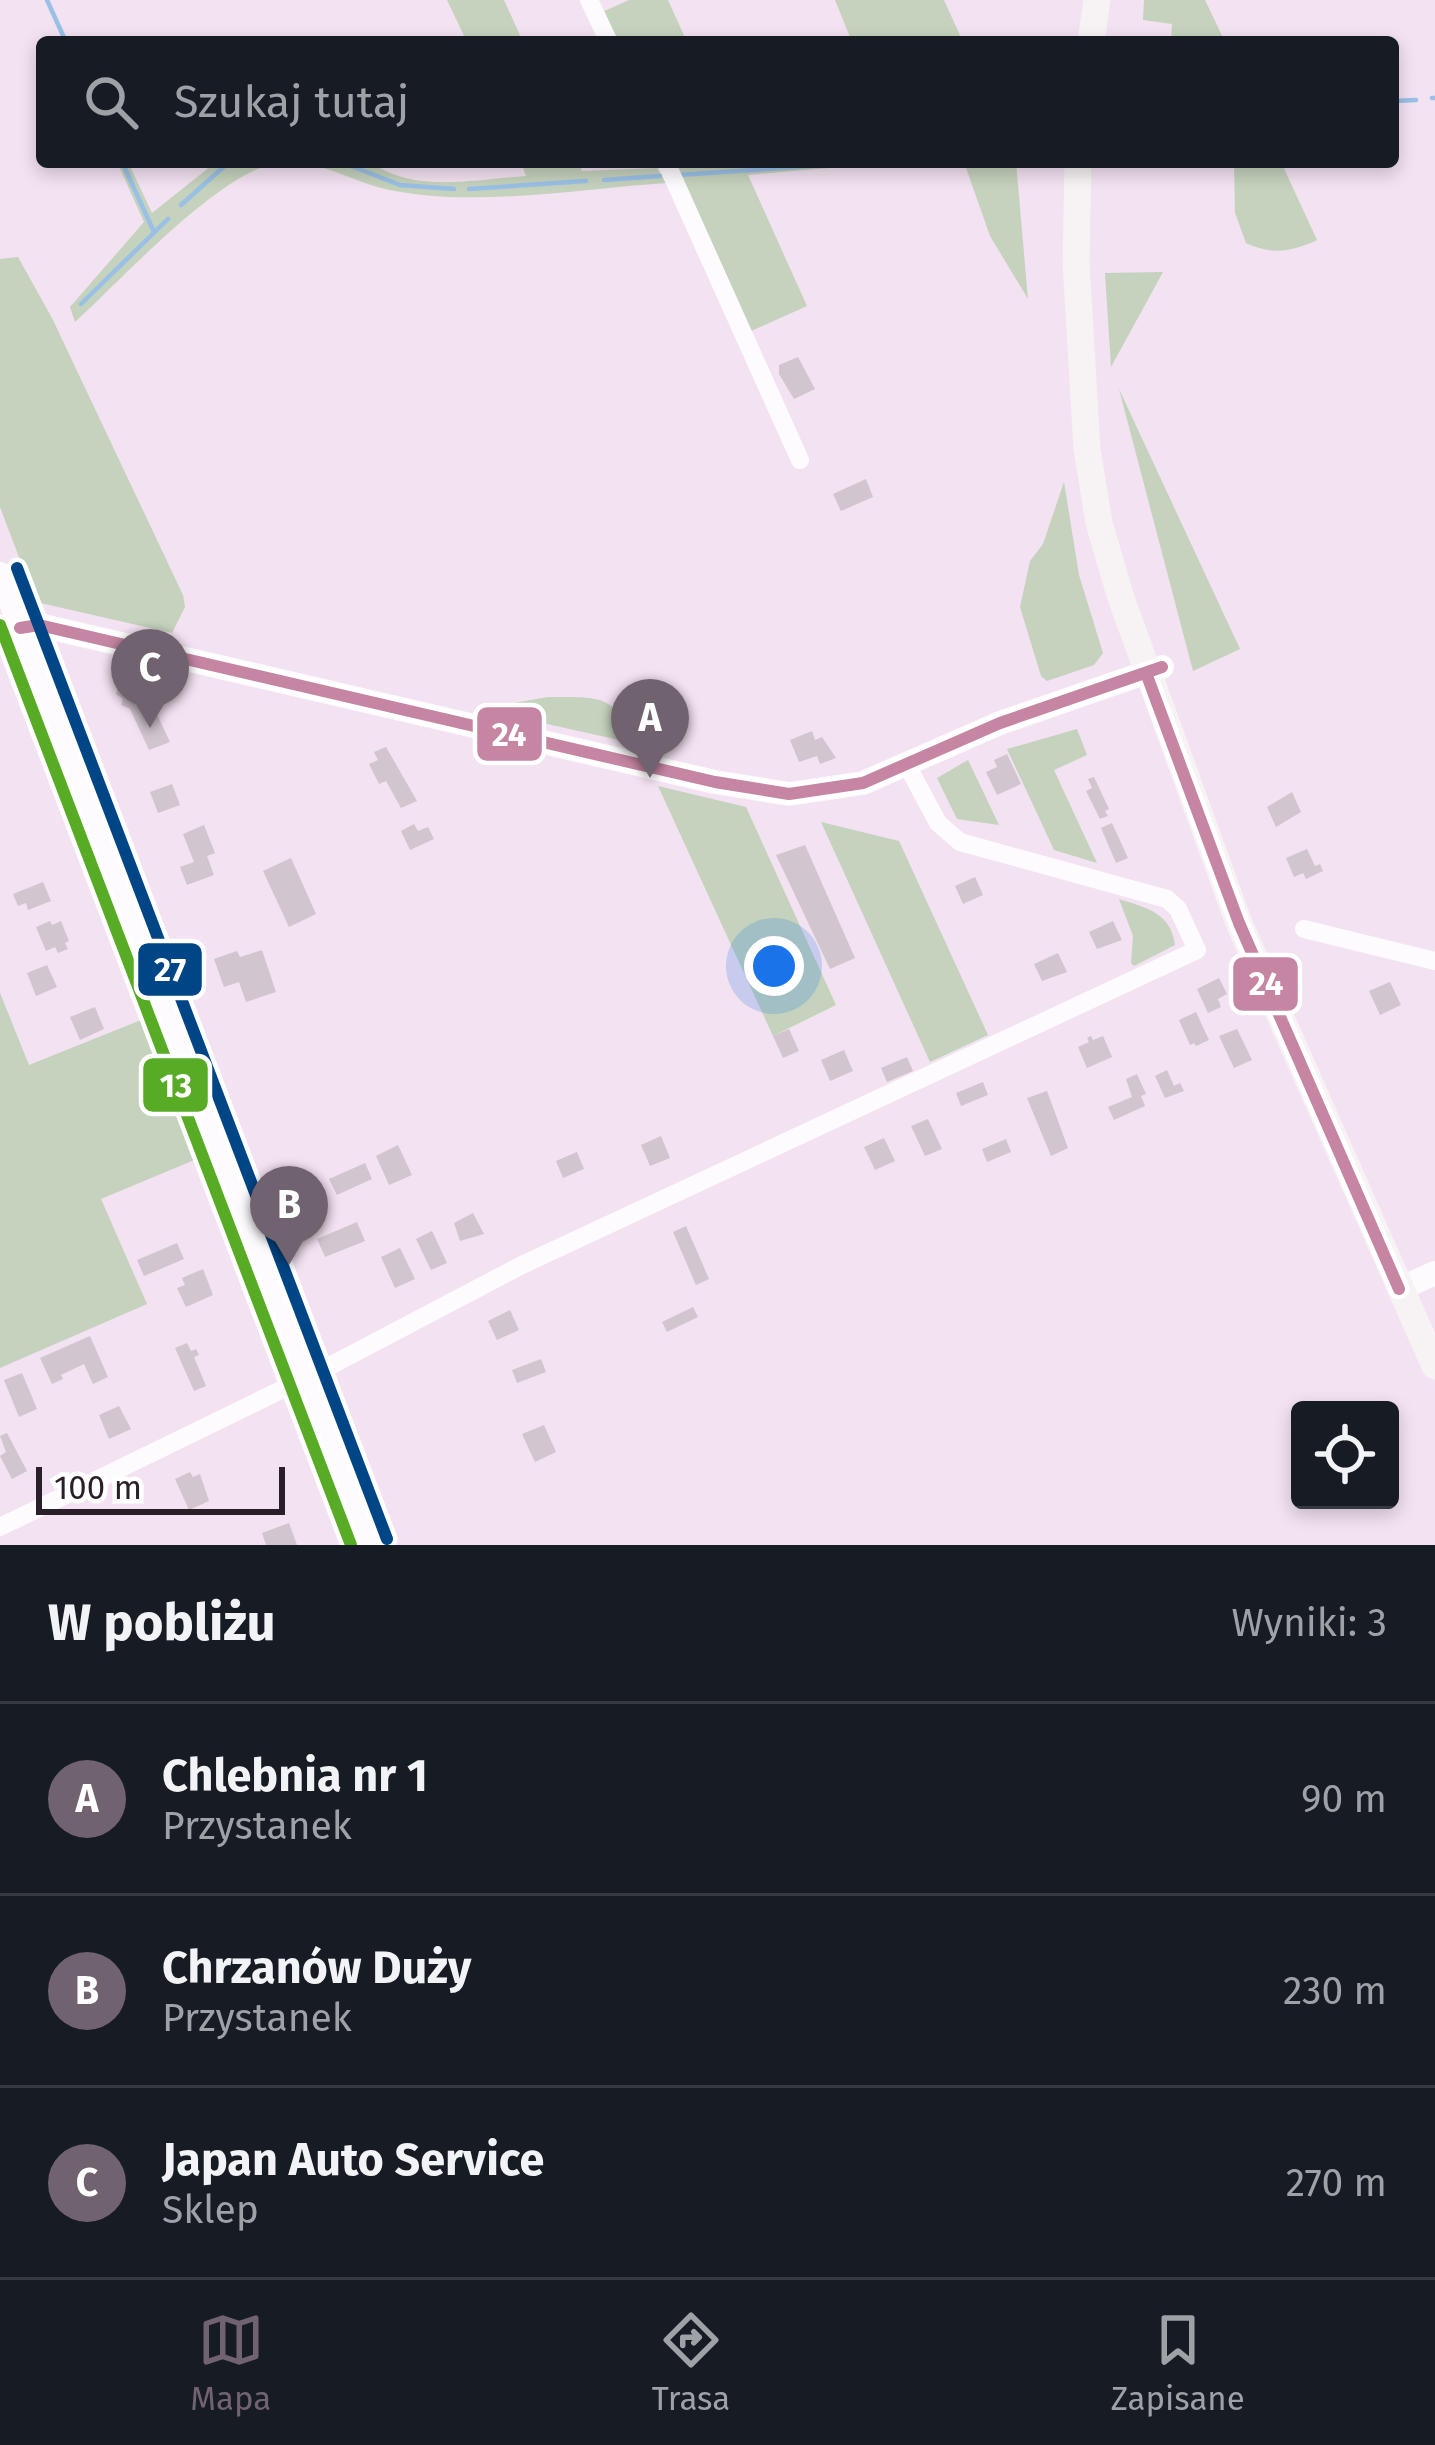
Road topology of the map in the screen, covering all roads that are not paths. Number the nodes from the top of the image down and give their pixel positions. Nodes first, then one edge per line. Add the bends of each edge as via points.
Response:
1 (589, 0) edge
2 (1097, 0) edge
3 (606, 36) edge
4 (1091, 36) edge
5 (669, 168) edge
6 (1078, 168) edge
7 (800, 460) dead end
8 (0, 574) edge
9 (20, 628) junction
10 (1154, 670) junction
11 (907, 766) junction
12 (1304, 929) dead end
13 (1435, 961) edge
14 (1417, 1281) edge
15 (1435, 1326) edge
16 (1435, 1366) edge
17 (306, 1377) junction
18 (0, 1527) edge
19 (370, 1545) edge

1 - 3 street
2 - 4 main road
5 - 7 street
6 - 10 main road via 1084,377
8 - 9 street
9 - 11 street via 61,629 761,791 814,793
9 - 17 street
10 - 11 street via 1000,723
10 - 14 main road
11 - 17 street via 938,823 960,842 1167,899 1197,950 520,1266
12 - 13 street
14 - 15 main road
14 - 16 main road
17 - 18 street
17 - 19 street

